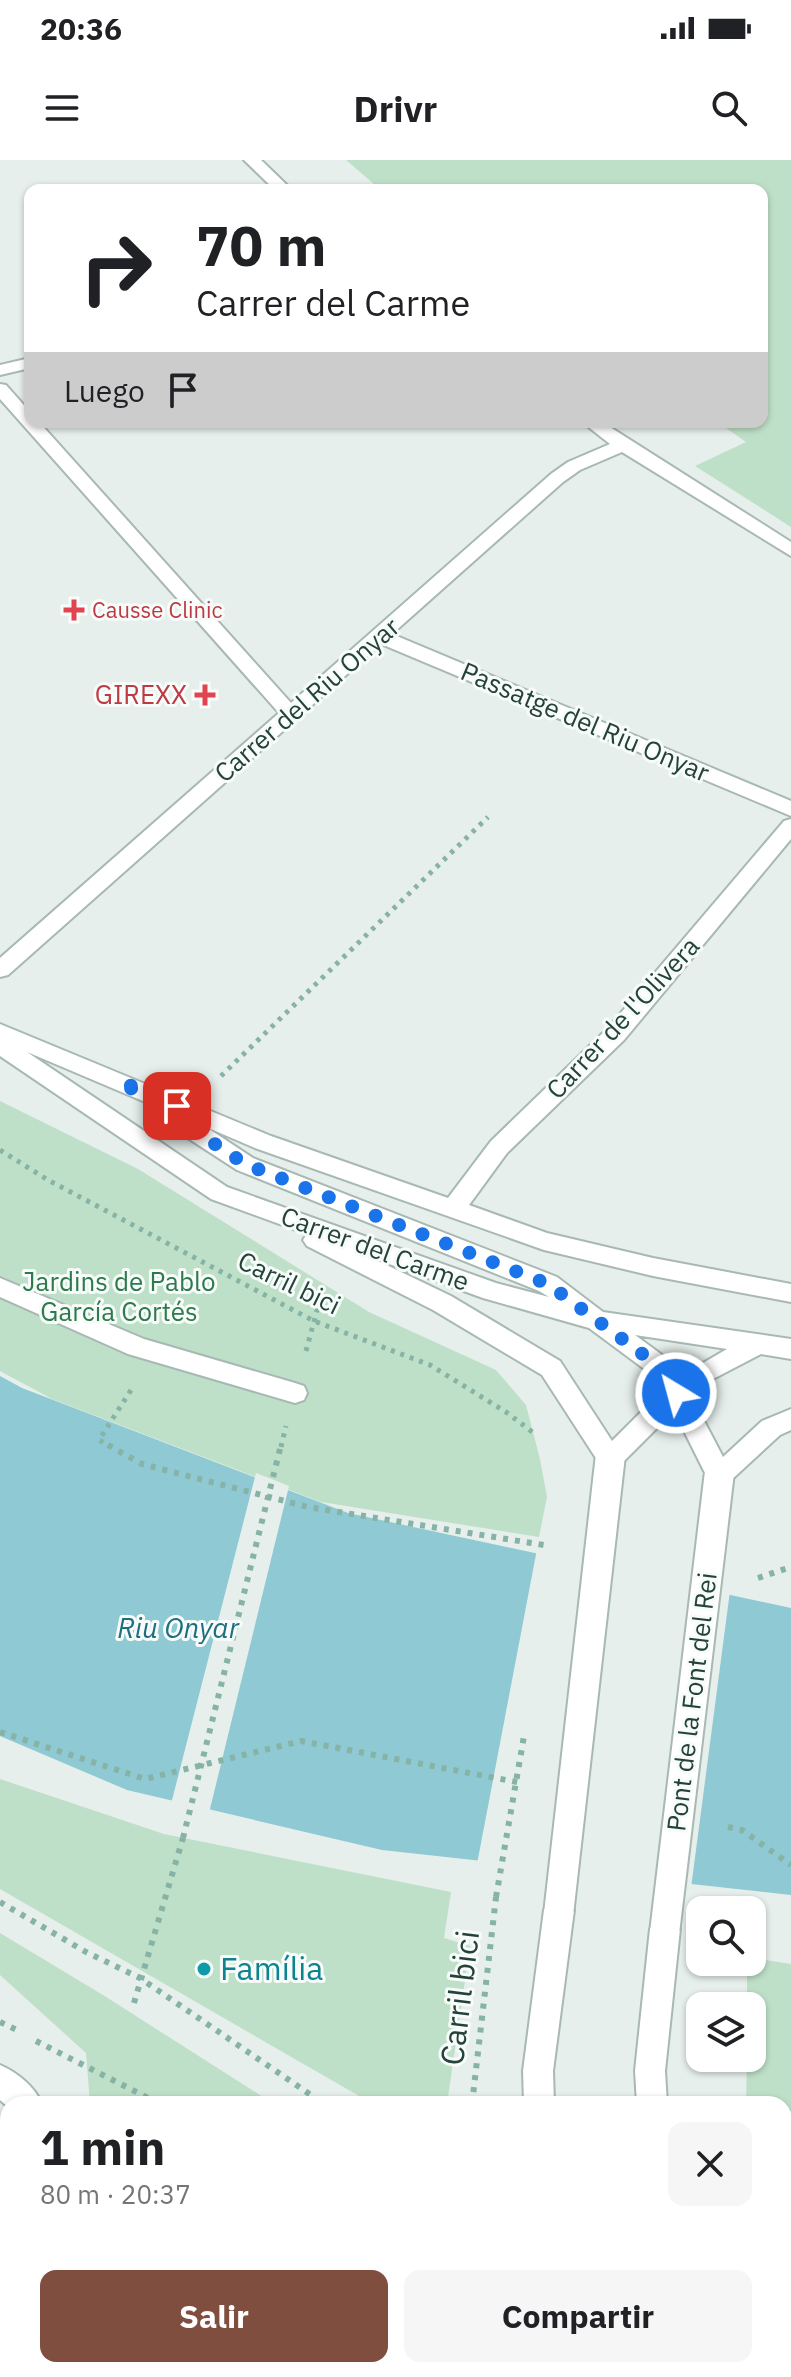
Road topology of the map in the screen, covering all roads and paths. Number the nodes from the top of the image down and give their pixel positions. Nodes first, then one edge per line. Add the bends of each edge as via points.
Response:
1 (252, 160) edge
2 (278, 184) edge
3 (24, 364) edge
4 (0, 370) edge
5 (0, 389) edge
6 (24, 416) edge
7 (35, 428) edge
8 (599, 428) edge
9 (623, 445) junction
10 (791, 550) edge
11 (379, 636) junction
12 (290, 714) junction
13 (791, 809) edge
14 (488, 817) dead end
15 (791, 826) edge
16 (0, 970) edge
17 (0, 1032) edge
18 (0, 1045) edge
19 (221, 1076) dead end
20 (120, 1081) junction
21 (0, 1150) edge
22 (219, 1193) junction
23 (454, 1208) junction
24 (0, 1287) edge
25 (791, 1293) edge
26 (596, 1320) junction
27 (791, 1333) edge
28 (756, 1346) junction
29 (791, 1349) edge
30 (156, 1352) junction
31 (295, 1393) dead end
32 (676, 1393) junction
33 (791, 1419) edge
34 (286, 1426) dead end
35 (537, 1436) dead end
36 (610, 1459) junction
37 (719, 1476) junction
38 (553, 1547) dead end
39 (791, 1567) edge
40 (753, 1579) dead end
41 (0, 1732) edge
42 (534, 1786) dead end
43 (712, 1824) dead end
44 (791, 1865) edge
45 (496, 1897) dead end
46 (0, 1902) edge
47 (140, 1978) junction
48 (134, 2003) dead end
49 (0, 2022) edge
50 (0, 2080) edge
51 (18, 2096) edge
52 (144, 2096) edge
53 (312, 2096) edge
54 (473, 2096) edge
55 (539, 2096) edge
56 (652, 2096) edge

1 - 2 street
3 - 4 street
5 - 6 street
7 - 12 street
8 - 9 street
9 - 10 street
9 - 11 street, Carrer del Riu Onyar via 557,478
11 - 12 street, Carrer del Riu Onyar
11 - 13 street, Passatge del Riu Onyar
12 - 16 street, Carrer del Riu Onyar
14 - 19 path
15 - 23 street, Carrer de l'Olivera via 616,1034 499,1147
17 - 20 street
18 - 22 street, Carrer del Carme
20 - 23 street via 263,1142
20 - 26 street via 245,1164 548,1284
21 - 35 path, Carril bici via 314,1321 430,1365
22 - 26 street, Carrer del Carme via 492,1291
22 - 36 street via 442,1303 551,1368
23 - 25 street via 544,1241
24 - 30 street
26 - 28 street, Carrer del Carme
26 - 32 street via 660,1367
27 - 28 street
28 - 29 street, Carrer del Carme
28 - 32 street
30 - 31 street
30 - 38 path via 99,1440 142,1464 308,1507
32 - 36 street
32 - 37 street
33 - 37 street via 771,1428
34 - 47 path, bridge via 168,1895
36 - 55 street, bridge
37 - 56 street, Pont de la Font del Rei, bridge via 665,1929
39 - 40 path
41 - 42 path via 145,1779 301,1741
43 - 44 path via 742,1830
45 - 54 path, Carril bici
46 - 47 path
47 - 48 path
47 - 53 path
49 - 52 path
50 - 51 street

